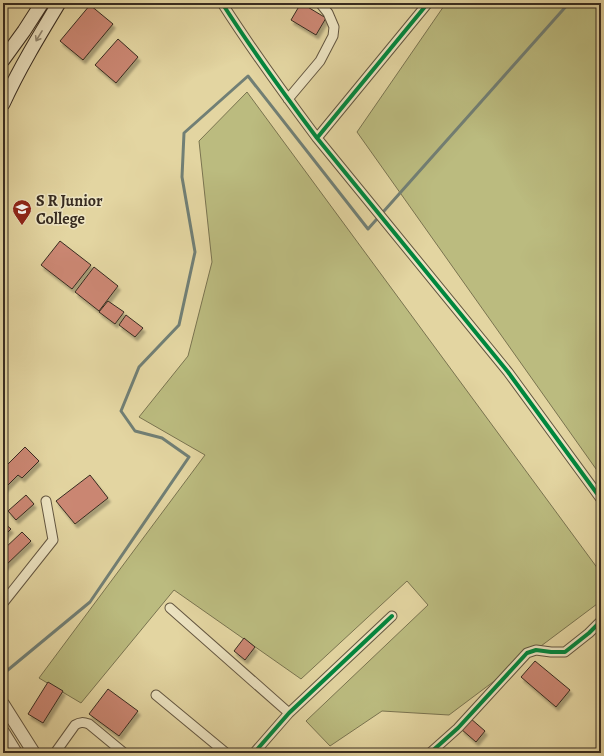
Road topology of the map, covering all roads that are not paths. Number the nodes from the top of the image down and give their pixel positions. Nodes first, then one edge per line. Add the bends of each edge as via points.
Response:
1 (42, 3) edge
2 (59, 3) edge
3 (222, 3) edge
4 (320, 3) edge
5 (428, 3) edge
6 (3, 60) edge
7 (288, 99) junction
8 (3, 104) edge
9 (317, 138) junction
10 (601, 499) edge
11 (46, 501) dead end
12 (3, 603) edge
13 (170, 608) dead end
14 (392, 616) dead end
15 (601, 621) edge
16 (156, 695) dead end
17 (3, 704) edge
18 (289, 713) junction
19 (3, 732) edge
20 (32, 750) edge
21 (16, 753) edge
22 (55, 753) edge
23 (124, 753) edge
24 (226, 753) edge
25 (254, 753) edge
26 (430, 753) edge

1 - 6 main road
2 -> 8 main road via 32,47
3 - 7 street
4 - 7 street via 334,27 333,36 320,61
5 - 9 street
7 - 9 street
9 - 10 street via 508,372
11 - 12 street via 53,540
13 - 18 street
14 - 18 street
15 - 26 street via 565,652 536,650 527,653 458,728
16 - 24 street
17 - 20 street
18 - 25 street
19 - 21 street
22 - 23 street via 75,725 82,722 89,724

